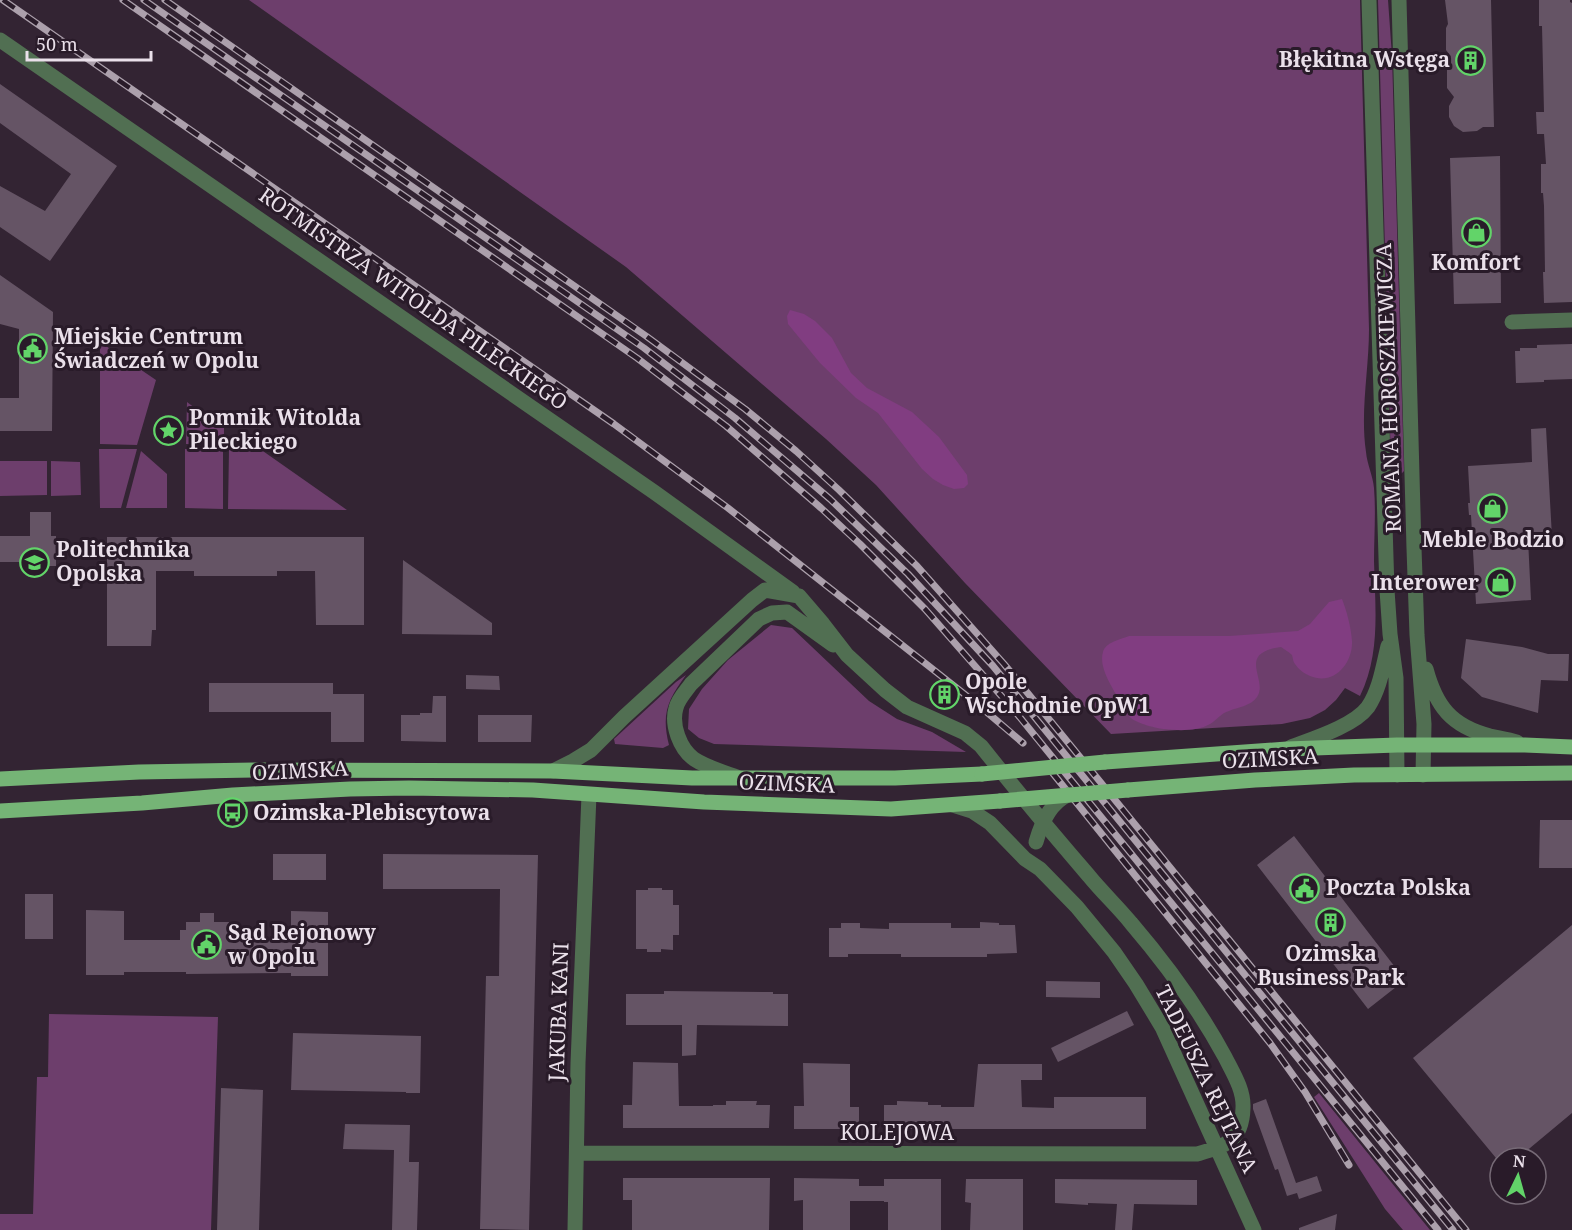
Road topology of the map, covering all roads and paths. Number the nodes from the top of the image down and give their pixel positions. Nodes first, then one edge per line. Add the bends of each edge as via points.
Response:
1 (1369, 0) edge
2 (1399, 0) edge
3 (0, 40) edge
4 (1572, 321) edge
5 (1512, 322) dead end
6 (742, 556) junction
7 (765, 590) junction
8 (799, 596) junction
9 (787, 612) junction
10 (1390, 634) junction
11 (1418, 635) junction
12 (847, 656) junction
13 (1397, 745) junction
14 (1424, 745) junction
15 (1525, 745) junction
16 (1572, 747) edge
17 (1287, 749) junction
18 (553, 771) junction
19 (1572, 773) edge
20 (1397, 775) junction
21 (1424, 775) junction
22 (740, 778) junction
23 (0, 779) edge
24 (589, 795) junction
25 (1068, 795) junction
26 (953, 805) junction
27 (0, 810) edge
28 (1040, 869) junction
29 (1217, 1148) junction
30 (577, 1153) junction
31 (575, 1230) edge
32 (1254, 1230) edge

1 - 10 street, ROMANA HOROSZKIEWICZA
2 - 11 street, ROMANA HOROSZKIEWICZA
3 - 6 street, ROTMISTRZA WITOLDA PILECKIEGO
4 - 5 street
6 - 7 street
6 - 8 street, ROTMISTRZA WITOLDA PILECKIEGO
7 - 8 street
7 - 9 street
7 - 18 street via 591,750
8 - 12 street, ROTMISTRZA WITOLDA PILECKIEGO
9 - 12 street
9 - 22 street via 759,619 691,684 675,708 675,727 684,750 695,760
10 - 13 street, ROMANA HOROSZKIEWICZA via 1396,678
10 - 17 street via 1380,681 1360,716
11 - 14 street, ROMANA HOROSZKIEWICZA
11 - 15 street via 1431,687 1442,708 1474,730
12 - 29 street via 907,706 965,733 981,746 1183,989 1217,1043 1243,1098 1237,1134 1228,1144
13 - 14 main road, OZIMSKA
13 - 17 main road, OZIMSKA
13 - 20 street, ROMANA HOROSZKIEWICZA
14 - 15 main road, OZIMSKA
14 - 21 street, ROMANA HOROSZKIEWICZA
15 - 16 main road, OZIMSKA
17 - 22 main road, OZIMSKA, bridge via 982,774
18 - 22 main road, OZIMSKA
18 - 23 main road, OZIMSKA via 167,771
19 - 21 main road, OZIMSKA
20 - 21 main road, OZIMSKA
20 - 25 main road, OZIMSKA, bridge via 1255,780
24 - 26 main road, OZIMSKA via 891,809
24 - 27 main road, OZIMSKA via 533,790 350,789
24 - 30 street, JAKUBA KANI
25 - 26 main road, OZIMSKA, bridge
25 - 28 street, bridge via 1054,804 1036,843
26 - 28 street, TADEUSZA REJTANA via 990,823
28 - 29 street, TADEUSZA REJTANA via 1094,927 1136,984 1162,1027
29 - 30 street, KOLEJOWA via 1197,1154
29 - 32 street, TADEUSZA REJTANA
30 - 31 street, JAKUBA KANI

